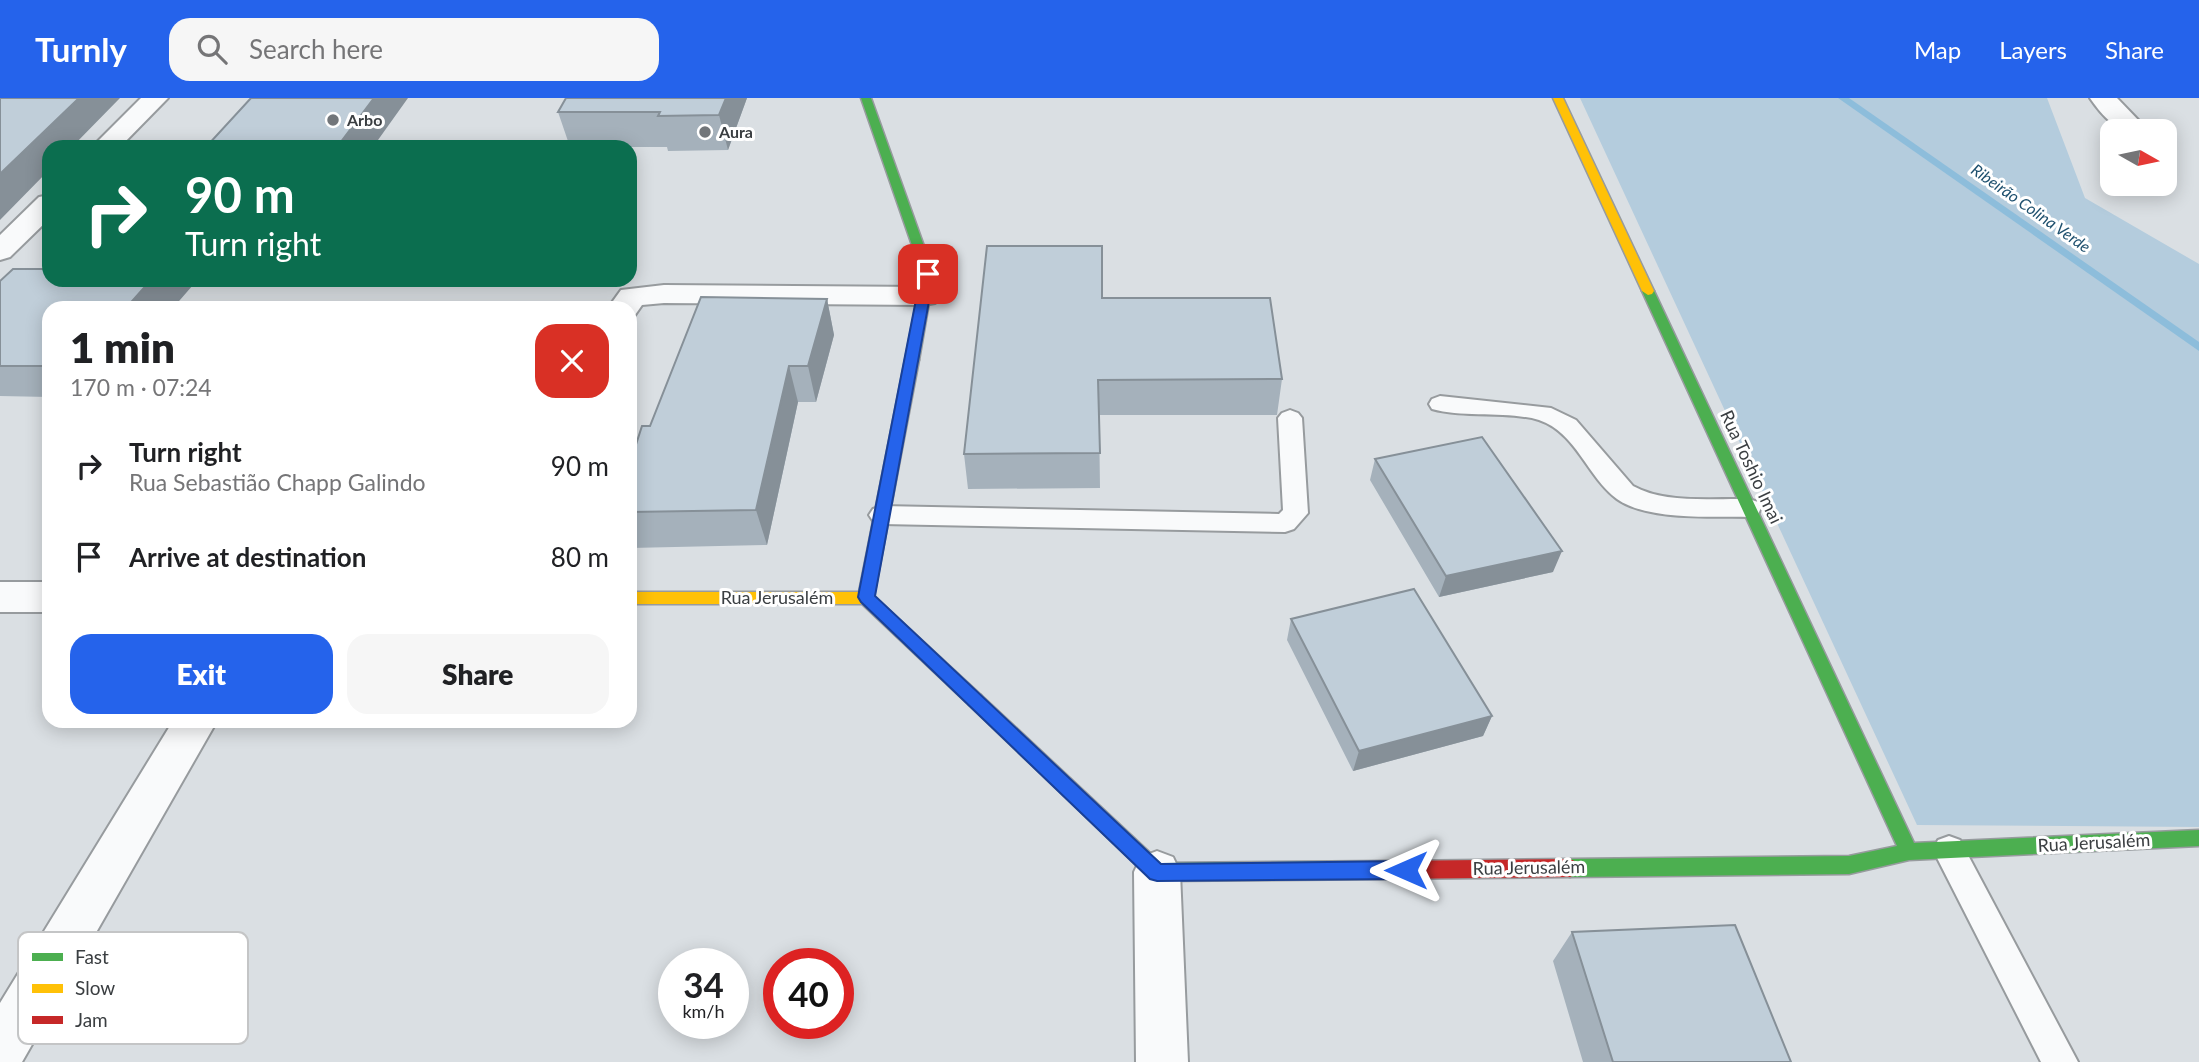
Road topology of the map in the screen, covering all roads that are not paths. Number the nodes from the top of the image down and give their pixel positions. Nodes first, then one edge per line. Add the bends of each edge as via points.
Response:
1 (155, 98) edge
2 (866, 98) edge
3 (1558, 98) edge
4 (2103, 98) edge
5 (2124, 119) edge
6 (112, 140) edge
7 (42, 209) edge
8 (0, 251) edge
9 (926, 285) junction
10 (630, 301) edge
11 (1440, 404) dead end
12 (1290, 418) dead end
13 (1749, 508) junction
14 (882, 515) junction
15 (0, 597) edge
16 (42, 597) edge
17 (866, 597) junction
18 (637, 598) edge
19 (192, 728) edge
20 (2199, 838) edge
21 (1949, 850) junction
22 (1909, 852) junction
23 (1157, 872) junction
24 (71, 932) edge
25 (18, 1021) edge
26 (0, 1051) edge
27 (1162, 1062) edge
28 (2060, 1062) edge

1 - 6 street
2 - 9 street
3 - 13 street, Rua Toshio Imai
4 - 5 street
7 - 8 street
9 - 10 street via 664,294
9 - 14 street
11 - 13 lane via 1543,414 1568,426 1624,492 1638,500
12 - 14 lane via 1296,513 1285,523
13 - 22 street, Rua Toshio Imai
14 - 17 street
15 - 16 street
17 - 18 street, Rua Jerusalém
17 - 23 street
19 - 24 street
20 - 21 street, Rua Jerusalém
21 - 22 street, Rua Jerusalém
21 - 28 lane
22 - 23 street, Rua Jerusalém via 1849,865
23 - 27 street
25 - 26 street

